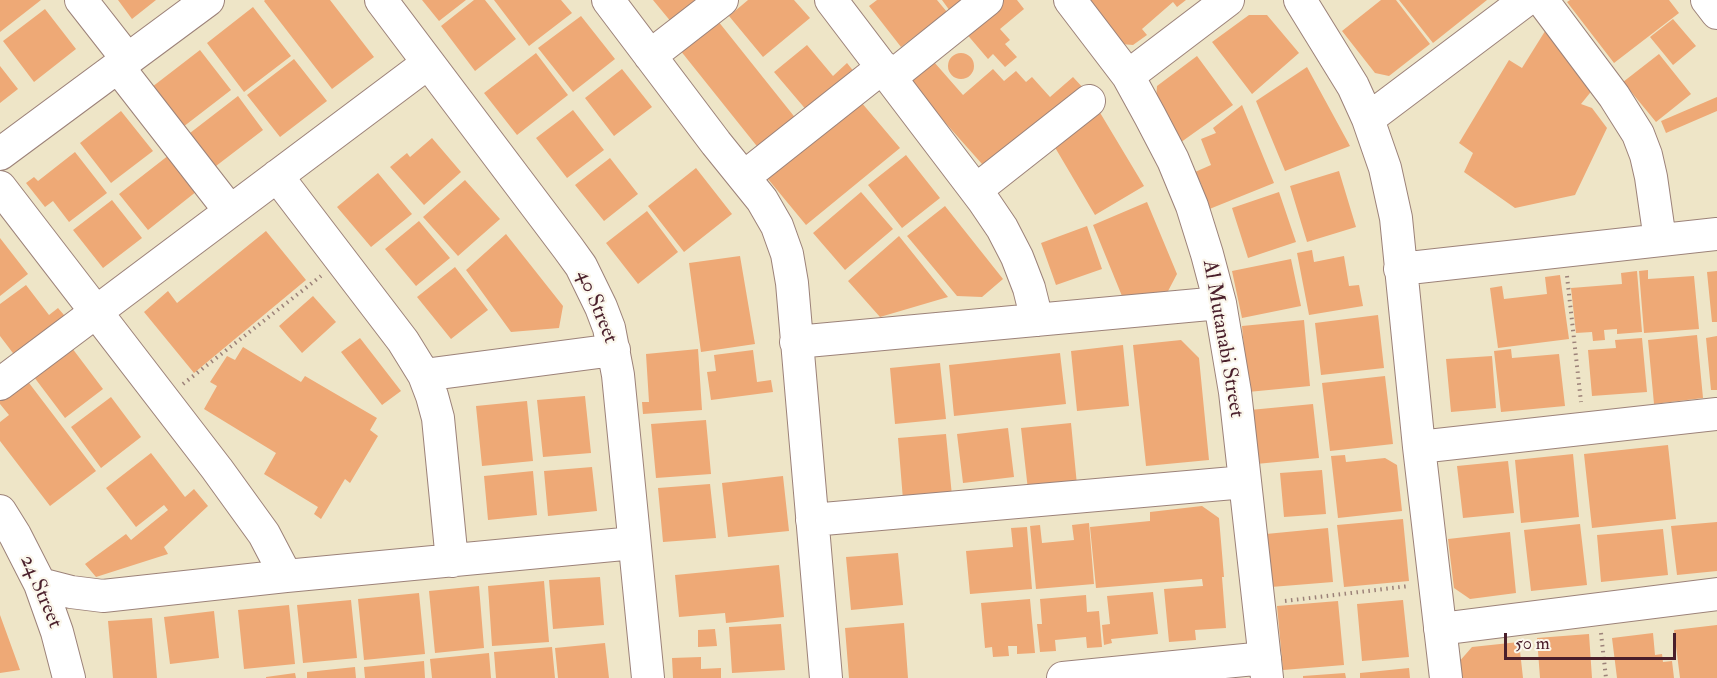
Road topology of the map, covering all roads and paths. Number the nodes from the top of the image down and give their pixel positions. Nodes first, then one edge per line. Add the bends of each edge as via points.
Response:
1 (81, 0) edge
2 (208, 0) edge
3 (381, 0) edge
4 (608, 0) edge
5 (722, 0) edge
6 (831, 0) edge
7 (987, 0) edge
8 (1070, 0) edge
9 (1228, 0) edge
10 (1300, 0) edge
11 (1526, 0) edge
12 (1542, 0) edge
13 (1707, 0) edge
14 (1717, 13) edge
15 (650, 56) junction
16 (123, 63) junction
17 (428, 63) junction
18 (887, 72) junction
19 (1128, 76) junction
20 (1089, 101) dead end
21 (1368, 119) junction
22 (0, 154) edge
23 (277, 176) junction
24 (744, 177) junction
25 (0, 187) edge
26 (976, 190) junction
27 (230, 211) junction
28 (1717, 234) edge
29 (1660, 240) junction
30 (1565, 251) junction
31 (341, 260) junction
32 (1400, 269) junction
33 (1220, 303) junction
34 (96, 311) junction
35 (1037, 320) junction
36 (796, 342) junction
37 (614, 350) junction
38 (424, 375) junction
39 (0, 384) edge
40 (164, 399) junction
41 (1717, 414) edge
42 (1584, 429) junction
43 (1419, 447) junction
44 (1245, 482) junction
45 (0, 511) edge
46 (812, 520) junction
47 (634, 543) junction
48 (452, 561) junction
49 (286, 576) junction
50 (1434, 583) junction
51 (40, 584) junction
52 (1717, 594) edge
53 (103, 596) junction
54 (1259, 604) junction
55 (1598, 609) junction
56 (1440, 629) junction
57 (57, 632) junction
58 (1266, 668) edge
59 (69, 678) edge
60 (648, 678) edge
61 (826, 678) edge
62 (1063, 678) edge
63 (1446, 678) edge
64 (1606, 678) edge

1 - 16 street
2 - 16 street
3 - 17 street, 40 Street
4 - 15 street
5 - 15 street
6 - 18 street
7 - 18 street
8 - 19 street, Al Mutanabi Street
9 - 19 street
10 - 21 street via 1353,86
11 - 21 street
12 - 29 street via 1638,134 1651,177
13 - 14 street
15 - 24 street
16 - 22 street
16 - 27 street
17 - 23 street
17 - 37 street, 40 Street via 581,266 601,307
18 - 24 street
18 - 26 street
19 - 33 street, Al Mutanabi Street via 1188,197
20 - 26 street
21 - 32 street via 1385,168 1396,218
23 - 27 street
23 - 31 street
24 - 36 street via 777,226 787,254
25 - 34 street
26 - 35 street via 1017,257
27 - 34 street
28 - 29 street
29 - 30 street
30 - 32 street
30 - 42 path
31 - 38 street
31 - 40 path
32 - 43 street
33 - 35 street
33 - 44 street, Al Mutanabi Street
34 - 39 street
34 - 40 street
35 - 36 street
36 - 46 street
37 - 38 street
37 - 47 street, 40 Street
38 - 48 street via 438,418
40 - 49 street via 264,534
41 - 42 street
42 - 43 street
43 - 50 street
44 - 46 street
44 - 54 street, Al Mutanabi Street
45 - 51 street, 24 Street
46 - 61 street
47 - 48 street
47 - 60 street, 40 Street
48 - 49 street
49 - 53 street
50 - 54 path
50 - 56 street
51 - 53 street
51 - 57 street, 24 Street
52 - 55 street
53 - 57 street
54 - 58 street, Al Mutanabi Street
55 - 56 street
55 - 64 path
56 - 63 street
57 - 59 street, 24 Street
58 - 62 street

